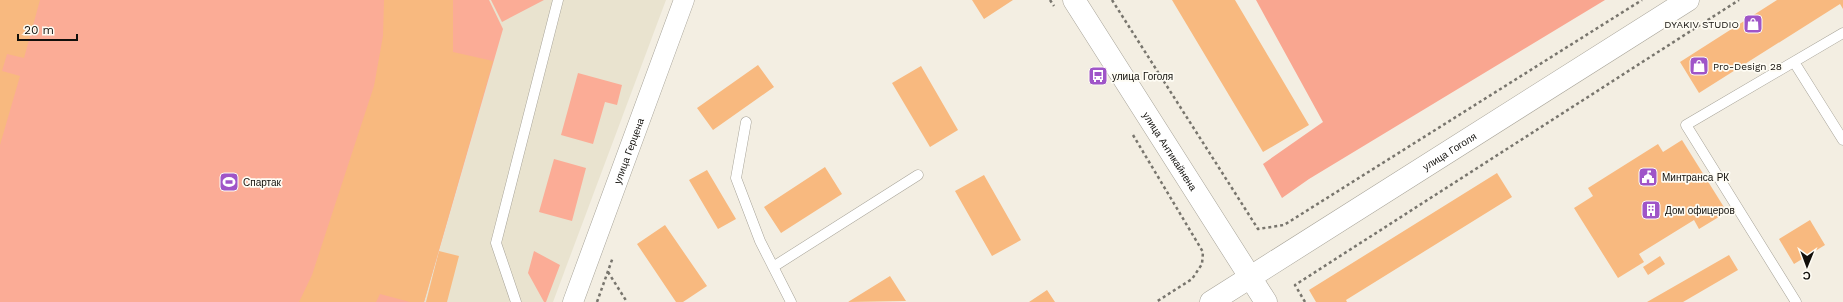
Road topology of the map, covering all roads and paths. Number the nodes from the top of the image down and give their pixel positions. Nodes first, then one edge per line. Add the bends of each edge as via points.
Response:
1 (558, 0) edge
2 (684, 0) edge
3 (1050, 0) edge
4 (1112, 0) edge
5 (1642, 0) edge
6 (1688, 0) edge
7 (1739, 0) edge
8 (1066, 6) edge
9 (1843, 33) edge
10 (1794, 62) junction
11 (746, 122) dead end
12 (1130, 130) dead end
13 (1843, 140) edge
14 (918, 174) dead end
15 (773, 267) junction
16 (608, 271) dead end
17 (1250, 278) junction
18 (1794, 301) edge
19 (516, 302) edge
20 (573, 302) edge
21 (627, 302) edge
22 (791, 302) edge
23 (1156, 302) edge
24 (1211, 302) edge
25 (1266, 302) edge
26 (1305, 302) edge

1 - 19 lane via 496,243
2 - 20 street, улица Герцена
3 - 8 path
4 - 5 path via 1258,229 1284,225
6 - 17 main road, улица Гоголя
7 - 26 path via 1295,285
8 - 17 main road, улица Антикайнена
9 - 10 lane
10 - 13 lane
10 - 18 lane via 1686,125
11 - 15 lane via 736,178 760,241
12 - 23 path via 1203,252 1202,264 1192,279
14 - 15 lane
15 - 22 lane
16 - 21 path
17 - 24 main road, улица Гоголя
17 - 25 main road, улица Антикайнена

